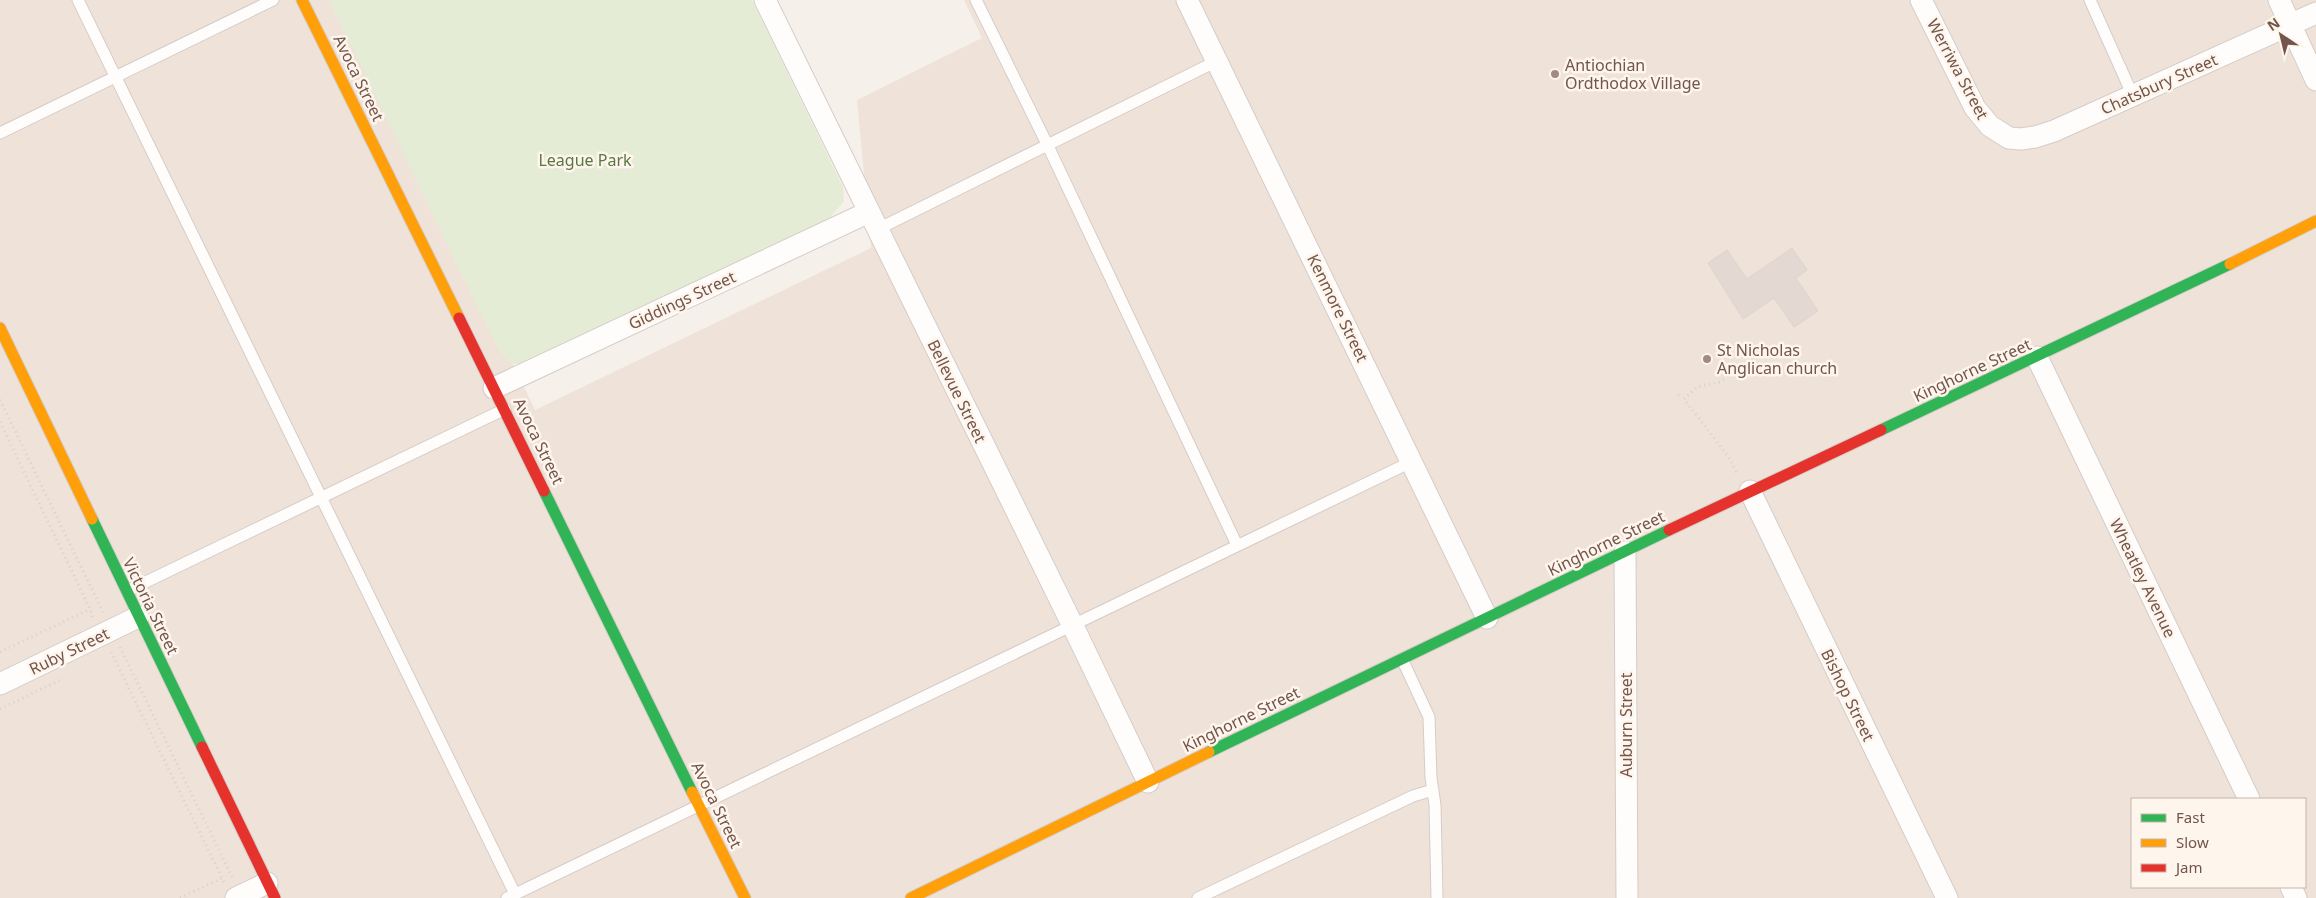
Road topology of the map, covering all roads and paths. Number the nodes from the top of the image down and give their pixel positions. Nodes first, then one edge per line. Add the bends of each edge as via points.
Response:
1 (78, 0) edge
2 (273, 0) edge
3 (302, 0) edge
4 (765, 0) edge
5 (976, 0) edge
6 (1187, 0) edge
7 (1921, 0) edge
8 (2090, 0) edge
9 (2279, 0) edge
10 (2316, 13) edge
11 (2290, 25) junction
12 (1217, 61) junction
13 (115, 76) junction
14 (2316, 80) edge
15 (2133, 96) junction
16 (0, 133) edge
17 (1999, 133) joint
18 (1048, 146) junction
19 (873, 220) junction
20 (2316, 221) edge
21 (0, 328) edge
22 (1753, 355) dead end
23 (6, 357) edge
24 (2037, 357) junction
25 (494, 388) junction
26 (505, 409) junction
27 (1412, 461) junction
28 (1737, 472) dead end
29 (1750, 491) junction
30 (321, 498) junction
31 (1237, 545) junction
32 (1625, 552) junction
33 (126, 592) junction
34 (90, 609) dead end
35 (138, 617) junction
36 (1487, 618) junction
37 (1072, 624) junction
38 (0, 652) edge
39 (112, 654) dead end
40 (104, 658) dead end
41 (1402, 659) junction
42 (68, 676) dead end
43 (0, 684) edge
44 (0, 709) edge
45 (1148, 782) junction
46 (1432, 790) junction
47 (2249, 798) edge
48 (699, 806) junction
49 (222, 878) dead end
50 (271, 890) edge
51 (511, 896) edge
52 (180, 898) edge
53 (236, 898) edge
54 (745, 898) edge
55 (911, 898) edge
56 (1198, 898) edge
57 (1437, 898) edge
58 (1627, 898) edge
59 (1947, 898) edge

1 - 13 lane
2 - 13 lane
3 - 25 street, Avoca Street
4 - 19 street, Bellevue Street
5 - 18 lane
6 - 12 street, Kenmore Street
7 - 17 street, Werriwa Street via 1975,108
8 - 15 lane
9 - 11 street
10 - 11 street, Chatsbury Street
11 - 14 street
11 - 15 street, Chatsbury Street
12 - 18 lane
12 - 27 street, Kenmore Street
13 - 16 lane
13 - 30 lane
15 - 17 street, Chatsbury Street via 2035,137 2009,138
18 - 19 lane
18 - 31 lane
19 - 25 street, Giddings Street
19 - 37 street, Bellevue Street
20 - 24 street, Kinghorne Street
21 - 23 street, Victoria Street
22 - 28 path via 1754,358 1720,382 1697,387 1684,399
23 - 33 street, Victoria Street
24 - 29 street, Kinghorne Street
24 - 47 street, Wheatley Avenue
25 - 26 street, Avoca Street
26 - 30 lane
26 - 48 street, Avoca Street
27 - 31 lane
27 - 36 street, Kenmore Street
29 - 32 street, Kinghorne Street
29 - 59 street, Bishop Street
30 - 33 lane
30 - 51 lane
31 - 37 lane
32 - 36 street, Kinghorne Street
32 - 58 street, Auburn Street
33 - 35 street, Victoria Street
34 - 38 path
35 - 43 street, Ruby Street
35 - 50 street, Victoria Street
36 - 41 street, Kinghorne Street
37 - 45 street, Bellevue Street
37 - 48 lane
39 - 40 path
41 - 45 street, Kinghorne Street
41 - 46 lane via 1430,717
42 - 44 path
45 - 55 street, Kinghorne Street
46 - 56 lane via 1337,831
46 - 57 lane
48 - 51 lane
48 - 54 street, Avoca Street
49 - 52 path
50 - 53 street

